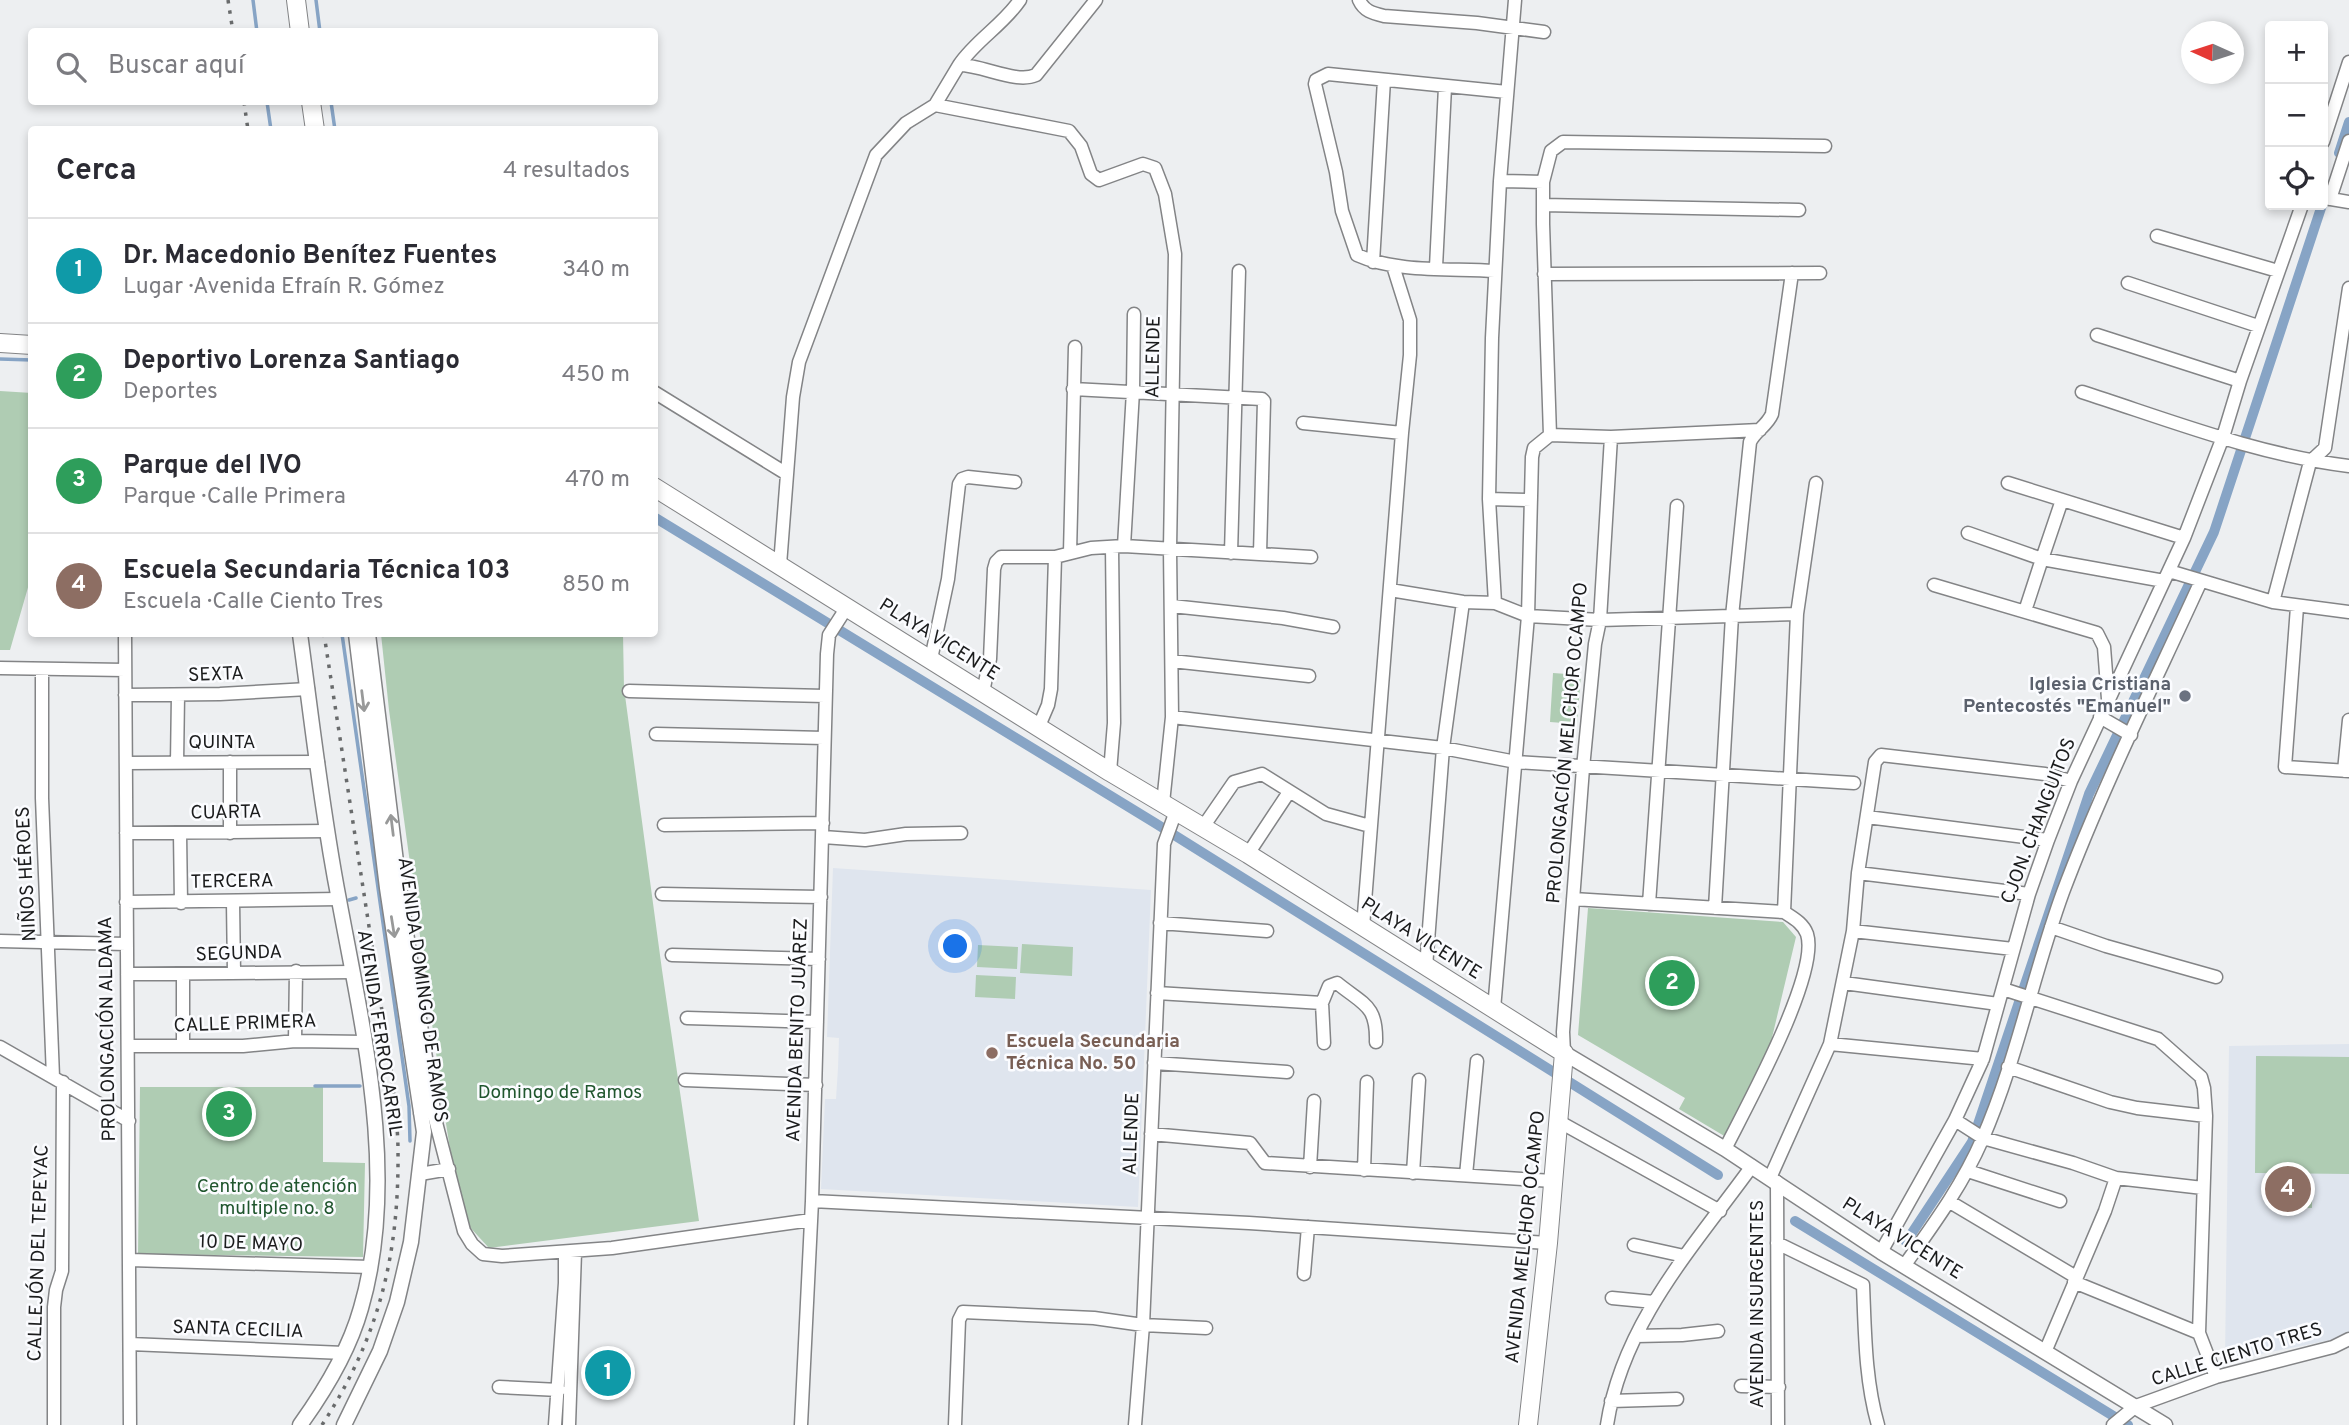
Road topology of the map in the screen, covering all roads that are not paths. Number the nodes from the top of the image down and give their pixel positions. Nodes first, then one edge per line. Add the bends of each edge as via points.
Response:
1 (296, 0) edge
2 (1020, 0) edge
3 (1096, 0) edge
4 (1359, 0) edge
5 (1515, 0) edge
6 (1512, 26) junction
7 (300, 28) edge
8 (1544, 32) dead end
9 (959, 65) junction
10 (2348, 66) edge
11 (1384, 80) junction
12 (1446, 87) junction
13 (1507, 92) junction
14 (311, 105) edge
15 (934, 105) junction
16 (314, 126) edge
17 (2328, 127) edge
18 (2349, 141) edge
19 (1825, 146) dead end
20 (1500, 181) junction
21 (1544, 182) junction
22 (2328, 193) edge
23 (2328, 198) edge
24 (2349, 202) edge
25 (1543, 205) junction
26 (1799, 209) dead end
27 (2300, 210) edge
28 (2157, 236) dead end
29 (1373, 262) junction
30 (1393, 266) junction
31 (1436, 267) junction
32 (1239, 271) dead end
33 (1495, 271) junction
34 (2278, 271) junction
35 (1820, 272) dead end
36 (1792, 273) junction
37 (1544, 274) junction
38 (2128, 283) dead end
39 (2349, 288) edge
40 (1134, 314) dead end
41 (2258, 326) junction
42 (0, 331) edge
43 (28, 332) edge
44 (2097, 335) dead end
45 (0, 343) edge
46 (28, 345) edge
47 (1075, 347) dead end
48 (2239, 380) junction
49 (1073, 389) junction
50 (1133, 391) junction
51 (2082, 392) dead end
52 (1172, 394) junction
53 (658, 395) edge
54 (1236, 397) junction
55 (1303, 424) dead end
56 (1760, 430) junction
57 (1402, 433) junction
58 (1550, 435) junction
59 (1611, 437) junction
60 (2228, 439) junction
61 (2310, 462) junction
62 (2349, 466) edge
63 (787, 474) junction
64 (1016, 482) dead end
65 (1816, 483) dead end
66 (2008, 483) dead end
67 (658, 489) edge
68 (1489, 499) junction
69 (1531, 500) junction
70 (2062, 500) junction
71 (1677, 506) dead end
72 (1968, 533) dead end
73 (2184, 538) junction
74 (1118, 547) junction
75 (1170, 549) junction
76 (1231, 552) junction
77 (1070, 553) junction
78 (1260, 554) junction
79 (1055, 557) junction
80 (1311, 557) dead end
81 (2042, 559) junction
82 (780, 565) junction
83 (2170, 575) junction
84 (2199, 580) junction
85 (1934, 585) dead end
86 (1390, 590) junction
87 (1463, 602) junction
88 (2273, 602) junction
89 (1495, 603) junction
90 (1172, 606) junction
91 (2298, 607) junction
92 (2025, 611) junction
93 (2349, 612) edge
94 (843, 613) junction
95 (1797, 614) junction
96 (1528, 616) junction
97 (1732, 617) junction
98 (1671, 619) junction
99 (1600, 620) junction
100 (1333, 627) dead end
101 (125, 637) edge
102 (300, 637) edge
103 (356, 637) edge
104 (369, 637) edge
105 (931, 659) junction
106 (1172, 661) junction
107 (0, 668) edge
108 (42, 669) junction
109 (125, 670) junction
110 (1309, 676) dead end
111 (307, 689) junction
112 (629, 691) dead end
113 (983, 692) junction
114 (125, 695) junction
115 (178, 695) junction
116 (825, 696) junction
117 (2108, 700) junction
118 (1172, 717) junction
119 (2349, 720) edge
120 (2106, 721) junction
121 (1039, 726) junction
122 (656, 734) dead end
123 (2131, 735) junction
124 (824, 738) junction
125 (1377, 741) junction
126 (1443, 748) junction
127 (230, 762) junction
128 (318, 762) junction
129 (1516, 762) junction
130 (126, 763) junction
131 (177, 763) junction
132 (1586, 768) junction
133 (2347, 771) edge
134 (1111, 772) junction
135 (1657, 772) junction
136 (1723, 776) junction
137 (1791, 780) junction
138 (2071, 781) junction
139 (1854, 783) dead end
140 (1289, 792) junction
141 (1170, 813) junction
142 (1867, 817) junction
143 (823, 823) junction
144 (664, 825) dead end
145 (1370, 826) junction
146 (1203, 827) junction
147 (327, 831) junction
148 (230, 832) junction
149 (126, 833) junction
150 (180, 833) junction
151 (961, 833) dead end
152 (823, 837) junction
153 (2048, 840) junction
154 (1248, 854) junction
155 (1858, 873) junction
156 (393, 887) junction
157 (662, 894) dead end
158 (2029, 894) junction
159 (821, 897) junction
160 (338, 899) junction
161 (1576, 899) junction
162 (126, 902) junction
163 (233, 902) junction
164 (181, 903) junction
165 (1649, 904) junction
166 (1715, 908) junction
167 (1784, 912) junction
168 (1160, 923) junction
169 (1363, 927) junction
170 (2051, 927) junction
171 (1267, 931) dead end
172 (1853, 932) junction
173 (0, 941) edge
174 (49, 943) junction
175 (126, 944) junction
176 (2013, 949) junction
177 (672, 955) dead end
178 (819, 959) junction
179 (1426, 967) junction
180 (296, 971) junction
181 (353, 972) junction
182 (234, 973) junction
183 (127, 974) junction
184 (183, 974) junction
185 (2216, 977) dead end
186 (1844, 984) junction
187 (1157, 993) junction
188 (2017, 995) junction
189 (1322, 1003) junction
190 (1998, 1004) junction
191 (1494, 1009) junction
192 (687, 1018) dead end
193 (817, 1022) junction
194 (295, 1041) junction
195 (364, 1042) junction
196 (1376, 1042) dead end
197 (1324, 1043) dead end
198 (1830, 1044) junction
199 (0, 1046) edge
200 (128, 1046) junction
201 (183, 1046) junction
202 (1983, 1059) junction
203 (1476, 1060) dead end
204 (1563, 1061) junction
205 (1154, 1063) junction
206 (2008, 1067) junction
207 (1287, 1072) dead end
208 (58, 1080) junction
209 (685, 1080) dead end
210 (1419, 1080) dead end
211 (1367, 1082) dead end
212 (816, 1085) junction
213 (1314, 1101) dead end
214 (427, 1112) junction
215 (2207, 1116) junction
216 (129, 1121) junction
217 (1558, 1121) junction
218 (1958, 1122) junction
219 (1151, 1134) junction
220 (1981, 1137) junction
221 (1725, 1149) junction
222 (1752, 1166) junction
223 (1310, 1167) junction
224 (449, 1169) junction
225 (1364, 1170) junction
226 (1968, 1171) junction
227 (1413, 1173) junction
228 (420, 1174) junction
229 (1466, 1175) junction
230 (2116, 1178) junction
231 (1773, 1180) junction
232 (1553, 1181) junction
233 (2203, 1188) junction
234 (812, 1201) junction
235 (2060, 1201) dead end
236 (1950, 1202) junction
237 (1720, 1211) junction
238 (811, 1220) junction
239 (1147, 1220) junction
240 (1308, 1227) junction
241 (1548, 1243) junction
242 (1777, 1243) junction
243 (1634, 1245) dead end
244 (570, 1252) junction
245 (1881, 1252) junction
246 (1684, 1256) junction
247 (130, 1260) junction
248 (1904, 1266) junction
249 (370, 1267) junction
250 (1304, 1274) dead end
251 (2075, 1280) junction
252 (1612, 1298) dead end
253 (1654, 1301) junction
254 (1143, 1325) junction
255 (1206, 1328) dead end
256 (1717, 1331) dead end
257 (2199, 1333) junction
258 (1636, 1336) junction
259 (2349, 1339) edge
260 (130, 1345) junction
261 (2045, 1352) junction
262 (344, 1353) junction
263 (2216, 1377) junction
264 (1741, 1386) dead end
265 (499, 1387) dead end
266 (1779, 1387) junction
267 (559, 1390) junction
268 (1677, 1399) dead end
269 (1611, 1401) junction
270 (2133, 1408) junction
271 (54, 1425) edge
272 (130, 1425) edge
273 (300, 1425) edge
274 (344, 1425) edge
275 (555, 1425) edge
276 (569, 1425) edge
277 (801, 1425) edge
278 (955, 1425) edge
279 (1135, 1425) edge
280 (1528, 1425) edge
281 (1607, 1425) edge
282 (1778, 1425) edge
283 (1878, 1425) edge
284 (2113, 1425) edge
285 (2165, 1425) edge

1 - 7 main road
2 - 9 street
3 - 9 street via 1028,79
4 - 6 street via 1363,8 1384,16
5 - 6 street
6 - 8 street
6 - 13 street
9 - 15 street
10 - 17 street
11 - 12 street
11 - 29 street
11 - 29 street via 1328,74 1315,84 1352,247 1357,255
12 - 13 street
12 - 31 street
13 - 20 street
14 - 16 main road
15 - 52 street, ALLENDE via 1069,131 1081,146 1091,174 1099,180 1143,164 1154,168 1165,194 1175,254
15 - 63 street via 906,122 876,155 799,362
18 - 22 street
19 - 21 street via 1563,142 1551,151
20 - 21 street
20 - 33 street
21 - 25 street
23 - 24 street
25 - 26 street
25 - 37 street
27 - 34 street, CJON. CHANGUITOS
28 - 34 street
29 - 30 street
30 - 31 street
30 - 57 street via 1410,320
31 - 33 street
32 - 54 street
33 - 68 street
34 - 41 street, CJON. CHANGUITOS
35 - 36 street
36 - 37 street
36 - 56 street via 1772,414
37 - 58 street
38 - 41 street
39 - 61 street via 2325,448
40 - 50 street
41 - 48 street, CJON. CHANGUITOS
42 - 43 main road
44 - 48 street
45 - 46 main road
47 - 49 street
48 - 60 street, CJON. CHANGUITOS
49 - 50 street
49 - 77 street
50 - 52 street
50 - 74 street
51 - 60 street
52 - 54 street
52 - 75 street, ALLENDE
53 - 63 street
54 - 76 street
54 - 78 street via 1264,401
55 - 57 street
56 - 59 street
56 - 97 street via 1750,442
57 - 86 street
58 - 59 street
58 - 69 street via 1534,448
59 - 99 street, PROLONGACIÓN MELCHOR OCAMPO
60 - 61 street
60 - 73 street, CJON. CHANGUITOS
61 - 62 street
61 - 88 street
63 - 82 street
64 - 105 street via 968,477 959,484 948,579
65 - 95 street
66 - 70 street
67 - 82 main road, PLAYA VICENTE
68 - 69 street
68 - 89 street
69 - 96 street
70 - 73 street
70 - 81 street
71 - 98 street
72 - 81 street
73 - 83 street, CJON. CHANGUITOS
74 - 75 street
74 - 77 street
74 - 134 street
75 - 76 street
75 - 90 street, ALLENDE
76 - 78 street
77 - 79 street
78 - 80 street
79 - 113 street via 1001,557 996,562 990,659
79 - 121 street via 1051,688
81 - 83 street
81 - 92 street
82 - 94 main road, PLAYA VICENTE
83 - 84 street
83 - 117 street, CJON. CHANGUITOS
84 - 88 street
84 - 123 street, CJON. CHANGUITOS
85 - 92 street
86 - 87 street
86 - 125 street
87 - 89 street
87 - 126 street
88 - 91 street
89 - 96 street
90 - 100 street
90 - 106 street, ALLENDE
91 - 93 street
91 - 133 street via 2285,767
92 - 117 street via 2097,633 2104,647
94 - 105 main road, PLAYA VICENTE
94 - 116 street, AVENIDA BENITO JUÁREZ via 829,635
95 - 97 street
95 - 137 street
96 - 99 street
96 - 129 street
97 - 98 street
97 - 136 street
98 - 99 street
98 - 135 street
99 - 132 street, PROLONGACIÓN MELCHOR OCAMPO
101 - 109 street, PROLONGACIÓN ALDAMA
102 - 111 street, AVENIDA FERROCARRIL
103 -> 156 street, AVENIDA DOMINGO DE RAMOS
156 -> 104 street, AVENIDA DOMINGO DE RAMOS
105 - 113 main road, PLAYA VICENTE
106 - 110 street
106 - 118 street, ALLENDE
107 - 108 street
108 - 109 street
108 - 174 street, NIÑOS HÉROES
109 - 114 street, PROLONGACIÓN ALDAMA
111 - 115 street, SEXTA
111 - 128 street, AVENIDA FERROCARRIL
112 - 116 street
113 - 121 main road, PLAYA VICENTE
114 - 115 street, SEXTA
114 - 130 street, PROLONGACIÓN ALDAMA
115 - 131 street
116 - 124 street, AVENIDA BENITO JUÁREZ
117 - 120 street, CJON. CHANGUITOS
118 - 125 street
118 - 141 street, ALLENDE
119 - 133 street
120 - 123 street
120 - 138 street, CJON. CHANGUITOS
121 - 134 main road, PLAYA VICENTE
122 - 124 street
123 - 170 street, CJON. CHANGUITOS
124 - 143 street, AVENIDA BENITO JUÁREZ
125 - 126 street
125 - 145 street
126 - 129 street
126 - 179 street
127 - 128 street, QUINTA
127 - 131 street, QUINTA
127 - 148 street
128 - 147 street, AVENIDA FERROCARRIL
129 - 132 street
129 - 191 street
130 - 131 street, QUINTA
130 - 149 street, PROLONGACIÓN ALDAMA
132 - 135 street
132 - 161 street, PROLONGACIÓN MELCHOR OCAMPO
134 - 141 main road, PLAYA VICENTE
135 - 136 street
135 - 165 street
136 - 137 street
136 - 166 street
137 - 139 street
137 - 167 street
138 - 142 street via 1881,755 1875,762
138 - 153 street, CJON. CHANGUITOS
140 - 145 street via 1326,814
140 - 146 street via 1262,774 1234,782
140 - 154 street
141 - 146 main road, PLAYA VICENTE
141 - 168 street, ALLENDE
142 - 153 street
142 - 155 street
143 - 144 street
143 - 152 street, AVENIDA BENITO JUÁREZ
145 - 169 street
146 - 154 main road, PLAYA VICENTE
147 - 148 street, CUARTA
147 - 160 street, AVENIDA FERROCARRIL
148 - 150 street, CUARTA
149 - 150 street, CUARTA
149 - 162 street, PROLONGACIÓN ALDAMA
150 - 164 street
151 - 152 street via 865,840
152 - 159 street, AVENIDA BENITO JUÁREZ
153 - 158 street, CJON. CHANGUITOS
154 - 169 main road, PLAYA VICENTE
155 - 158 street
155 - 172 street
156 - 214 street, AVENIDA DOMINGO DE RAMOS
157 - 159 street
158 - 176 street, CJON. CHANGUITOS
159 - 178 street, AVENIDA BENITO JUÁREZ
160 - 163 street, TERCERA
160 - 181 street, AVENIDA FERROCARRIL
161 - 165 street
161 - 204 street, PROLONGACIÓN MELCHOR OCAMPO
162 - 164 street, TERCERA
162 - 175 street, PROLONGACIÓN ALDAMA
163 - 164 street, TERCERA
163 - 182 street
165 - 166 street
166 - 167 street
167 - 221 street via 1804,927 1808,936 1805,966 1776,1048
168 - 171 street
168 - 187 street, ALLENDE
169 - 179 main road, PLAYA VICENTE
170 - 185 street
170 - 188 street, CJON. CHANGUITOS
172 - 176 street
172 - 186 street
173 - 174 street
174 - 175 street
174 - 208 street, NIÑOS HÉROES
175 - 183 street, PROLONGACIÓN ALDAMA
176 - 188 street, CJON. CHANGUITOS
177 - 178 street
178 - 193 street, AVENIDA BENITO JUÁREZ
179 - 191 main road, PLAYA VICENTE
180 - 181 street, SEGUNDA
180 - 182 street, SEGUNDA
180 - 194 street
181 - 195 street, AVENIDA FERROCARRIL
182 - 184 street, SEGUNDA
183 - 184 street, SEGUNDA
183 - 200 street, PROLONGACIÓN ALDAMA
184 - 201 street
186 - 190 street
186 - 198 street
187 - 189 street
187 - 205 street, ALLENDE
188 - 190 street, CJON. CHANGUITOS
188 - 206 street, CJON. CHANGUITOS
188 - 215 street via 2158,1040 2200,1077
189 - 196 street via 1329,986 1337,983 1373,1012
189 - 197 street
190 - 202 street, CJON. CHANGUITOS
191 - 204 main road, PLAYA VICENTE
192 - 193 street
193 - 212 street, AVENIDA BENITO JUÁREZ
194 - 195 street, CALLE PRIMERA
194 - 201 street, CALLE PRIMERA
195 - 249 street, AVENIDA FERROCARRIL via 377,1131 378,1188
198 - 202 street
198 - 231 street
199 - 208 street
200 - 201 street, CALLE PRIMERA
200 - 216 street, PROLONGACIÓN ALDAMA
202 - 218 street, CJON. CHANGUITOS
203 - 229 street
204 - 217 main road, AVENIDA MELCHOR OCAMPO
204 - 221 street, PLAYA VICENTE
205 - 207 street
205 - 219 street, ALLENDE
206 - 215 street via 2110,1102
206 - 220 street, CJON. CHANGUITOS
208 - 216 street
208 - 271 street, CALLEJÓN DEL TEPEYAC via 62,1271 54,1307
209 - 212 street
210 - 227 street
211 - 225 street
212 - 234 street, AVENIDA BENITO JUÁREZ
213 - 223 street
214 - 224 street
214 - 228 street, AVENIDA DOMINGO DE RAMOS
215 - 233 street
216 - 247 street, PROLONGACIÓN ALDAMA
217 - 232 main road, AVENIDA MELCHOR OCAMPO
217 - 237 street
218 - 220 street
218 - 245 street, CJON. CHANGUITOS
219 - 223 street via 1250,1143 1265,1163
219 - 239 street, ALLENDE
220 - 226 street, CJON. CHANGUITOS
220 - 230 street
221 - 222 street, PLAYA VICENTE
222 - 231 street, PLAYA VICENTE
222 - 237 street
223 - 225 street
224 - 228 street
224 - 244 street via 464,1231 483,1254
225 - 227 street
226 - 235 street
226 - 236 street, CJON. CHANGUITOS
227 - 229 street
228 - 274 street, AVENIDA DOMINGO DE RAMOS via 397,1302 380,1351
229 - 232 street
230 - 233 street
230 - 251 street
231 - 242 street, AVENIDA INSURGENTES
231 - 245 street, PLAYA VICENTE
232 - 241 main road, AVENIDA MELCHOR OCAMPO
233 - 257 street
234 - 238 street, AVENIDA BENITO JUÁREZ
234 - 239 street
236 - 248 street, CJON. CHANGUITOS
236 - 251 street
237 - 246 street
238 - 244 street
238 - 277 street, AVENIDA BENITO JUÁREZ
239 - 240 street
239 - 254 street, ALLENDE
240 - 241 street
240 - 250 street
241 - 280 main road, AVENIDA MELCHOR OCAMPO
242 - 266 street, AVENIDA INSURGENTES
242 - 283 street via 1863,1285 1866,1351
243 - 246 street
244 - 267 street
244 - 276 street
245 - 248 street, PLAYA VICENTE
246 - 253 street
247 - 249 street, 10 DE MAYO
247 - 260 street, PROLONGACIÓN ALDAMA
248 - 261 street, PLAYA VICENTE
249 - 262 street, AVENIDA FERROCARRIL via 361,1309
251 - 257 street
251 - 261 street
252 - 253 street
253 - 258 street
254 - 255 street
254 - 278 street via 962,1312
254 - 279 street, ALLENDE
256 - 258 street
257 - 263 street
258 - 269 street
259 - 263 street, CALLE CIENTO TRES
260 - 262 street, SANTA CECILIA
260 - 272 street, PROLONGACIÓN ALDAMA
261 - 270 street, PLAYA VICENTE
262 - 273 street, AVENIDA FERROCARRIL
263 - 270 street, CALLE CIENTO TRES
264 - 266 street
265 - 267 street
266 - 282 street, AVENIDA INSURGENTES
267 - 275 street
268 - 269 street
269 - 281 street
270 - 284 street
270 - 285 street, PLAYA VICENTE

